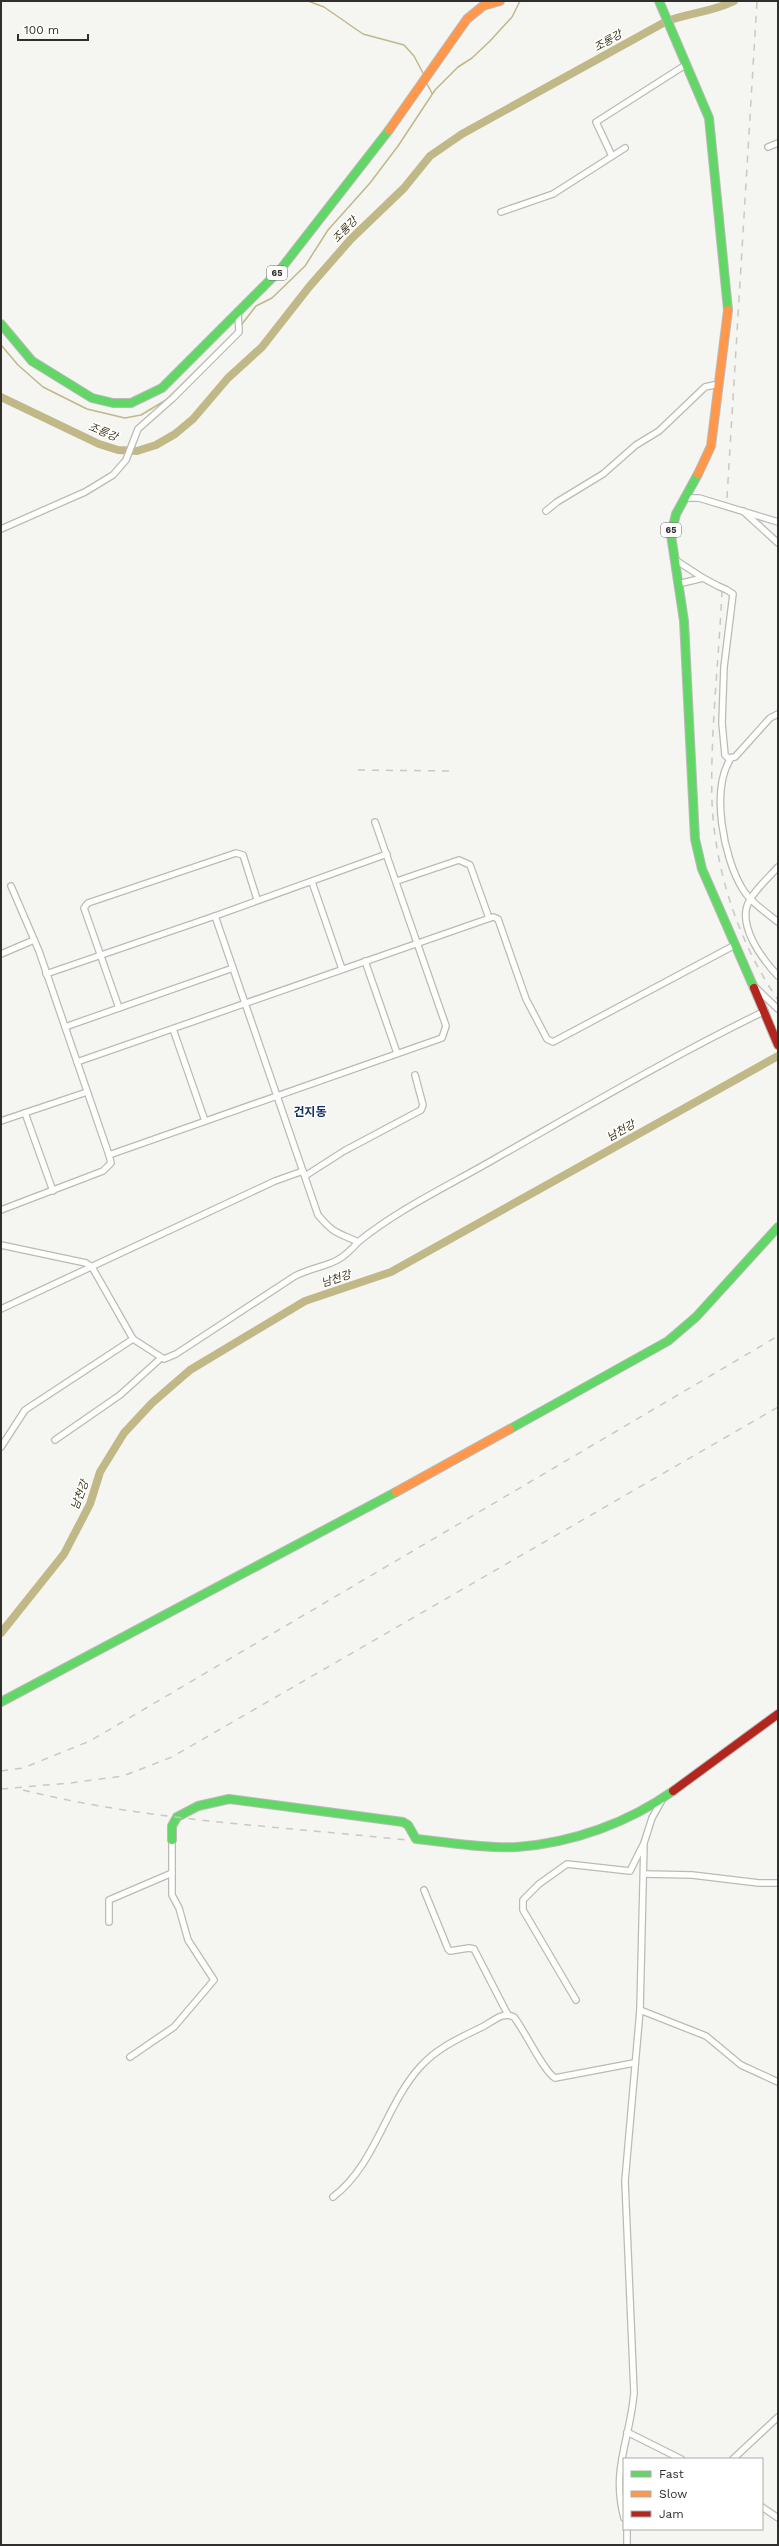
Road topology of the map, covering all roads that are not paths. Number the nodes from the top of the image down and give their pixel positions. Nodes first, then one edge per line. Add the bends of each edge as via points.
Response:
1 (500, 1) edge
2 (659, 2) edge
3 (687, 64) junction
4 (778, 143) edge
5 (768, 147) dead end
6 (625, 148) dead end
7 (612, 156) junction
8 (501, 212) dead end
9 (238, 312) junction
10 (1, 324) edge
11 (719, 387) junction
12 (683, 498) junction
13 (740, 509) junction
14 (546, 511) dead end
15 (778, 522) edge
16 (1, 529) edge
17 (778, 543) edge
18 (674, 558) junction
19 (703, 578) junction
20 (678, 584) junction
21 (778, 714) edge
22 (731, 758) junction
23 (375, 822) dead end
24 (387, 854) junction
25 (778, 867) edge
26 (397, 881) junction
27 (312, 882) junction
28 (11, 886) dead end
29 (750, 898) junction
30 (256, 899) junction
31 (214, 916) junction
32 (489, 918) junction
33 (778, 922) edge
34 (34, 940) junction
35 (417, 943) junction
36 (735, 945) junction
37 (1, 954) edge
38 (101, 955) junction
39 (365, 961) junction
40 (233, 968) junction
41 (342, 969) junction
42 (46, 974) junction
43 (778, 976) edge
44 (754, 985) junction
45 (246, 1004) junction
46 (118, 1008) junction
47 (778, 1009) edge
48 (765, 1011) junction
49 (64, 1027) junction
50 (173, 1029) junction
51 (778, 1045) edge
52 (396, 1053) junction
53 (77, 1062) junction
54 (415, 1075) dead end
55 (87, 1092) junction
56 (276, 1095) junction
57 (25, 1113) junction
58 (1, 1121) edge
59 (204, 1121) junction
60 (109, 1155) junction
61 (304, 1173) junction
62 (53, 1191) junction
63 (1, 1210) edge
64 (778, 1227) edge
65 (358, 1242) junction
66 (1, 1245) edge
67 (92, 1267) junction
68 (1, 1309) edge
69 (132, 1339) junction
70 (161, 1358) junction
71 (55, 1440) dead end
72 (1, 1447) edge
73 (1, 1702) edge
74 (778, 1714) edge
75 (663, 1798) junction
76 (172, 1840) joint
77 (644, 1843) junction
78 (172, 1873) junction
79 (644, 1874) junction
80 (778, 1883) edge
81 (424, 1890) dead end
82 (109, 1922) dead end
83 (576, 2000) dead end
84 (640, 2010) junction
85 (508, 2015) junction
86 (130, 2057) dead end
87 (634, 2063) junction
88 (778, 2082) edge
89 (333, 2197) dead end
90 (778, 2417) edge
91 (628, 2432) junction
92 (679, 2458) edge
93 (734, 2458) edge
94 (763, 2508) edge
95 (623, 2512) edge
96 (778, 2518) edge
97 (627, 2530) edge
98 (627, 2545) edge

1 - 9 main road, 65 via 483,6 467,19 363,167 280,270
2 - 3 main road, 65
3 - 7 street via 596,122
3 - 11 main road, 65 via 709,118 728,291 728,318
4 - 5 street
6 - 7 street
7 - 8 street via 553,194
9 - 10 main road, 65 via 162,388 125,404 92,398 59,380 32,361
9 - 16 street via 238,334 141,426 132,440 126,460 113,475 98,485
11 - 12 main road, 65 via 711,446
11 - 14 street via 705,387 659,432 636,446 603,474
12 - 13 street via 698,498
12 - 18 main road, 65 via 671,528
13 - 15 street
13 - 17 street
18 - 19 street
18 - 20 main road, 65
19 - 20 street
19 - 22 street, bridge via 733,594 724,667 722,723 725,755
20 - 36 main road, 65 via 684,621 696,847 702,869
21 - 22 street via 770,718 735,757
22 - 29 street via 723,773 725,839 733,871
23 - 24 street
24 - 26 street
24 - 27 street
25 - 29 street
26 - 32 street via 459,860 464,861 470,865
26 - 35 street
27 - 30 street
27 - 41 street
28 - 34 street
29 - 33 street
29 - 43 street via 746,913 748,926 764,960
30 - 31 street
30 - 38 street via 243,855 240,853 233,853 165,876 86,906
31 - 38 street
31 - 40 street
32 - 35 street
32 - 36 street via 498,919 526,999 547,1040 554,1042
34 - 37 street
34 - 42 street
35 - 39 street
35 - 52 street via 447,1030 442,1038
36 - 44 main road, 65
38 - 42 street
38 - 46 street
39 - 41 street
39 - 52 street
40 - 45 street
40 - 46 street
41 - 45 street
42 - 49 street
44 - 47 street
44 - 48 main road, 65
45 - 50 street
45 - 56 street
46 - 49 street
48 - 51 main road, 65
48 - 65 street via 703,1041 379,1226
49 - 53 street
50 - 53 street
50 - 59 street
52 - 56 street
53 - 55 street
54 - 61 street via 423,1105 421,1110
55 - 57 street
55 - 60 street
56 - 59 street
56 - 61 street
57 - 58 street
57 - 62 street
59 - 60 street
60 - 62 street via 111,1164 103,1171
61 - 65 street via 318,1215 333,1232
61 - 67 street via 275,1181
62 - 63 street
64 - 73 main road via 696,1317 668,1341 428,1474
65 - 70 street via 333,1264 311,1268 295,1276 176,1354
66 - 67 street via 86,1263
67 - 68 street
67 - 69 street
69 - 70 street
69 - 72 street via 25,1410
70 - 71 street via 120,1395
74 - 75 main road
75 - 76 main road via 649,1808 591,1832 529,1846 486,1846 416,1839 408,1825 402,1822 236,1799 206,1804 177,1817 172,1826
75 - 77 street via 652,1818
76 - 78 street
77 - 79 street
77 - 83 street via 630,1871 567,1864 539,1884 523,1900 523,1910
78 - 82 street via 109,1900
78 - 86 street via 172,1895 179,1908 187,1936 214,1980 174,2027
79 - 80 street via 692,1875
79 - 84 street
81 - 85 street via 448,1949 474,1950
84 - 87 street
84 - 88 street via 706,2036 735,2061
85 - 87 street via 514,2017 526,2033 547,2071 555,2078
85 - 89 street via 501,2016 440,2048 420,2068 404,2089 359,2172
87 - 91 street via 632,2126 625,2181 634,2393
90 - 93 street
91 - 92 street
91 - 95 street via 618,2483
94 - 96 street
97 - 98 street

